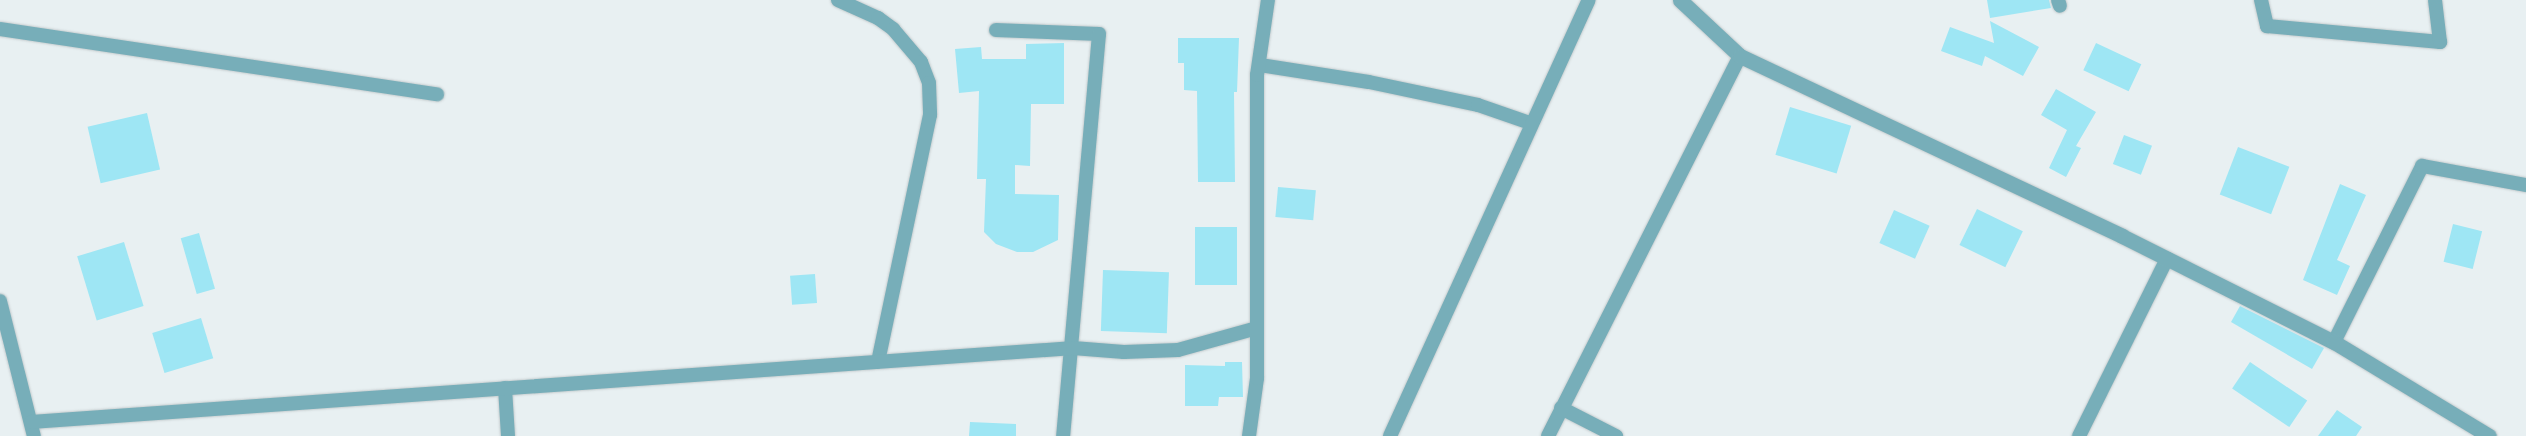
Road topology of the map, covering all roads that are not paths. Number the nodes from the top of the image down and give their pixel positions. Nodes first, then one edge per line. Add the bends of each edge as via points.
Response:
1 (838, 0) edge
2 (1268, 0) edge
3 (1589, 0) edge
4 (1680, 0) edge
5 (2261, 0) edge
6 (2435, 0) edge
7 (0, 29) edge
8 (996, 30) dead end
9 (1740, 56) junction
10 (1260, 65) junction
11 (437, 94) dead end
12 (1530, 123) junction
13 (2526, 185) edge
14 (2167, 259) junction
15 (0, 301) edge
16 (1257, 328) junction
17 (2334, 342) junction
18 (1073, 348) junction
19 (878, 362) junction
20 (505, 388) junction
21 (1561, 408) junction
22 (33, 429) edge
23 (508, 436) edge
24 (1063, 436) edge
25 (1249, 436) edge
26 (1390, 436) edge
27 (1548, 436) edge
28 (1616, 436) edge
29 (2078, 436) edge
30 (2489, 436) edge

1 - 19 street via 878,18 893,29 921,62 929,83 930,115
2 - 10 street
3 - 12 street
4 - 9 street
5 - 6 street via 2267,26 2440,42
7 - 11 street
8 - 18 street via 1099,34
9 - 14 street
9 - 21 street
10 - 12 street via 1369,82 1478,105
10 - 16 street via 1257,75
12 - 26 street
13 - 17 street via 2422,166
14 - 17 street
14 - 29 street
15 - 22 street
16 - 18 street via 1178,350 1124,352
16 - 25 street via 1256,378
17 - 30 street
18 - 19 street
18 - 24 street
19 - 20 street
20 - 22 street
20 - 23 street
21 - 27 street
21 - 28 street

